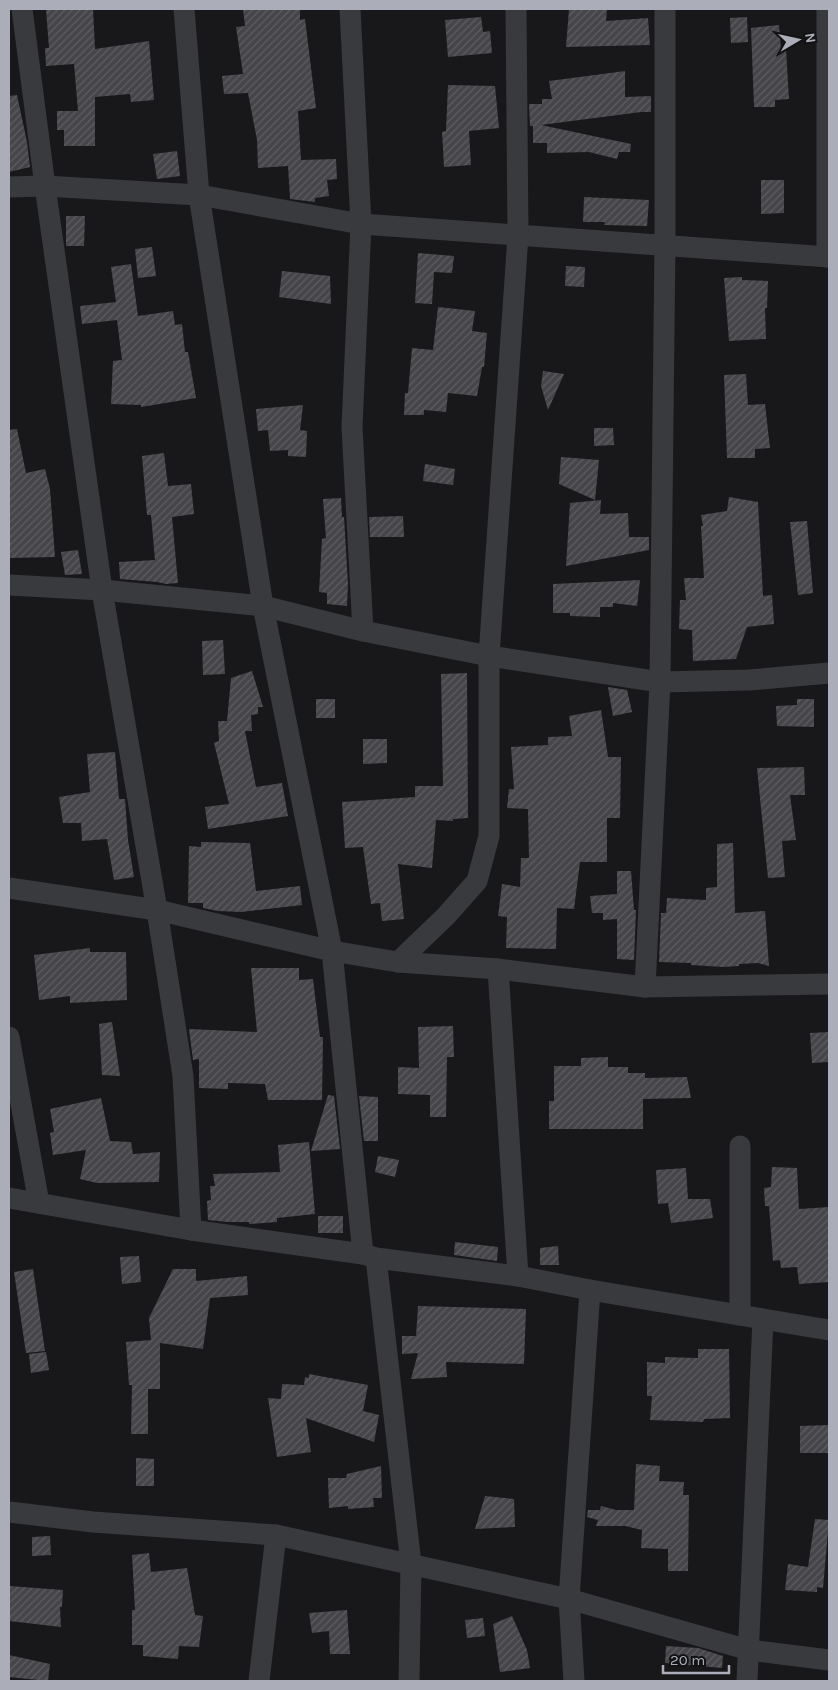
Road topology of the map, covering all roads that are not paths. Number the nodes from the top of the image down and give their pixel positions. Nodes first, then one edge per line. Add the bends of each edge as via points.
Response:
1 (22, 9) edge
2 (184, 9) edge
3 (350, 9) edge
4 (516, 9) edge
5 (665, 9) edge
6 (827, 9) edge
7 (45, 186) junction
8 (9, 187) edge
9 (199, 195) junction
10 (361, 224) junction
11 (518, 236) junction
12 (665, 244) junction
13 (828, 257) edge
14 (9, 585) edge
15 (102, 590) junction
16 (263, 606) junction
17 (363, 632) junction
18 (489, 656) junction
19 (829, 673) edge
20 (660, 682) junction
21 (9, 888) edge
22 (157, 910) junction
23 (332, 951) junction
24 (398, 962) junction
25 (498, 969) junction
26 (829, 984) edge
27 (645, 987) junction
28 (9, 1037) edge
29 (740, 1146) dead end
30 (9, 1198) edge
31 (39, 1203) junction
32 (191, 1230) junction
33 (369, 1256) junction
34 (518, 1276) junction
35 (590, 1290) junction
36 (740, 1315) junction
37 (763, 1319) junction
38 (829, 1330) edge
39 (9, 1512) edge
40 (276, 1535) junction
41 (411, 1564) junction
42 (569, 1599) junction
43 (749, 1650) junction
44 (829, 1660) edge
45 (259, 1681) edge
46 (409, 1681) edge
47 (574, 1681) edge
48 (747, 1681) edge

1 - 7 street
2 - 9 street
3 - 10 street
4 - 11 street
5 - 12 street
6 - 13 street
7 - 8 street
7 - 9 street
7 - 15 street
9 - 10 street
9 - 16 street
10 - 11 street
10 - 17 street via 352,427
11 - 12 street
11 - 18 street
12 - 13 street
12 - 20 street
14 - 15 street
15 - 16 street
15 - 22 street
16 - 17 street
16 - 23 street
17 - 18 street
18 - 20 street
18 - 24 street via 490,836 477,881
19 - 20 street via 749,680
20 - 27 street
21 - 22 street
22 - 23 street
22 - 32 street via 183,1076
23 - 24 street
23 - 33 street
24 - 25 street
25 - 27 street
25 - 34 street
26 - 27 street
28 - 31 street
29 - 36 street
30 - 31 street
31 - 32 street
32 - 33 street
33 - 34 street
33 - 41 street
34 - 35 street
35 - 36 street
35 - 42 street
36 - 37 street
37 - 38 street
37 - 43 street
39 - 40 street via 93,1522
40 - 41 street
40 - 45 street
41 - 42 street
41 - 46 street
42 - 43 street
42 - 47 street
43 - 44 street
43 - 48 street

